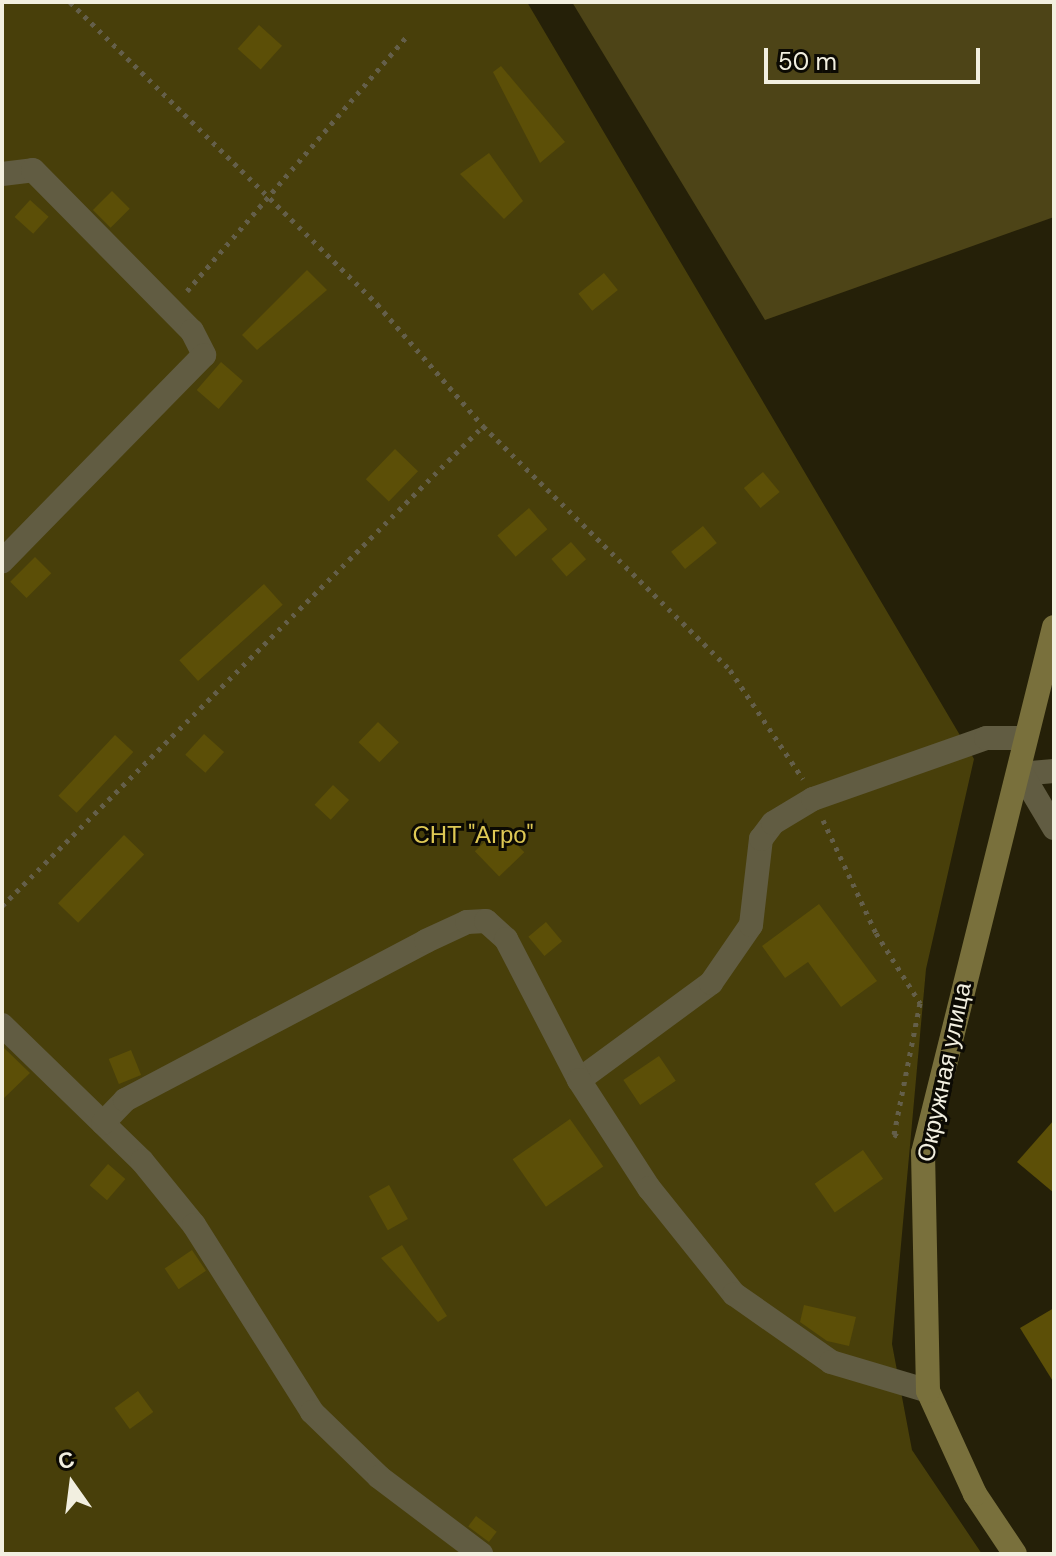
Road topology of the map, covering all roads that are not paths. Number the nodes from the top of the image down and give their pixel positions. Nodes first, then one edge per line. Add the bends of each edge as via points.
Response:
1 (2, 174) edge
2 (2, 561) edge
3 (1054, 627) edge
4 (1025, 738) junction
5 (1054, 771) edge
6 (1022, 774) junction
7 (1054, 828) edge
8 (2, 1025) edge
9 (579, 1080) junction
10 (103, 1123) junction
11 (928, 1391) junction
12 (481, 1554) edge
13 (1015, 1554) edge

1 - 2 street via 33,170 170,309 204,355
3 - 4 street, Окружная улица
4 - 6 street, Окружная улица
4 - 9 street via 986,738 813,799 773,823 761,839 751,925 711,983
5 - 6 street
6 - 7 street
6 - 11 street, Окружная улица via 967,967 923,1153
8 - 10 street
9 - 10 street via 506,939 486,921 467,922 125,1100
9 - 11 street via 649,1188 734,1294 831,1362
10 - 12 street via 194,1225 312,1412 379,1477
11 - 13 street, Окружная улица via 975,1494

